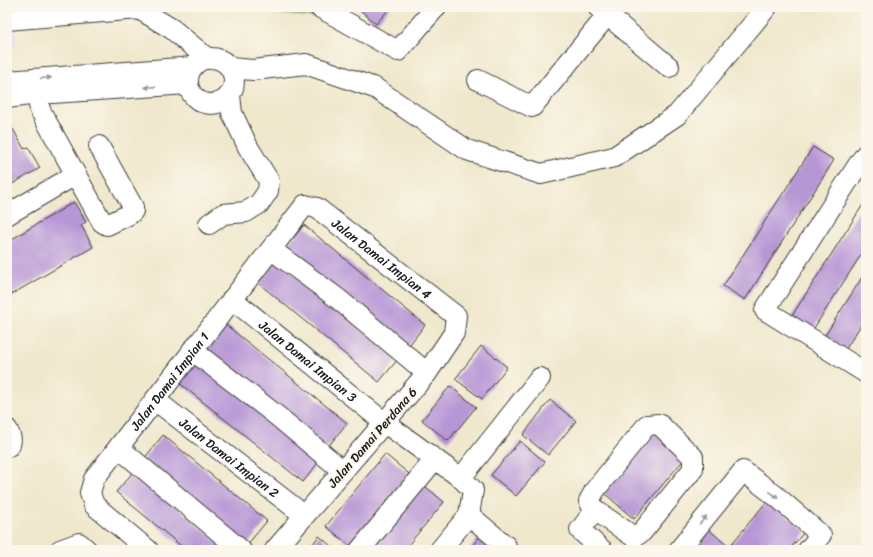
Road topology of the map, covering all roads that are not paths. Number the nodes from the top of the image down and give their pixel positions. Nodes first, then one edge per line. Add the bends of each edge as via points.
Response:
1 (436, 7) edge
2 (767, 7) edge
3 (328, 9) edge
4 (607, 10) edge
5 (7, 20) edge
6 (196, 64) junction
7 (669, 67) dead end
8 (7, 80) edge
9 (478, 80) dead end
10 (228, 93) junction
11 (37, 94) junction
12 (7, 98) edge
13 (99, 146) dead end
14 (866, 154) edge
15 (75, 175) junction
16 (305, 205) joint
17 (7, 215) edge
18 (209, 224) dead end
19 (272, 248) junction
20 (232, 299) junction
21 (456, 316) joint
22 (192, 350) junction
23 (864, 366) edge
24 (427, 373) junction
25 (540, 378) dead end
26 (155, 400) junction
27 (385, 423) junction
28 (7, 429) edge
29 (7, 447) edge
30 (118, 448) junction
31 (435, 459) junction
32 (343, 471) junction
33 (467, 484) junction
34 (595, 510) junction
35 (304, 515) junction
36 (469, 515) junction
37 (60, 550) edge
38 (87, 550) edge
39 (148, 550) edge
40 (241, 550) edge
41 (275, 550) edge
42 (360, 550) edge
43 (440, 550) edge
44 (503, 550) edge
45 (602, 550) edge
46 (678, 550) edge
47 (808, 550) edge

1 - 3 street via 398,51
2 - 10 street via 677,115 614,157 541,174 467,150 375,88 306,64 253,70
4 - 7 street
4 - 9 street via 532,107
5 - 6 street via 139,10 172,29
8 -> 6 street
6 - 10 street via 220,60
6 - 10 street via 191,91 195,97 208,104
6 -> 11 street
10 - 18 street via 248,147 269,181 268,191 259,204 246,212 224,214
11 - 12 street
11 - 15 street via 40,110
13 - 15 street via 133,211 107,225 102,222
14 - 23 street via 765,310
15 - 17 street
16 - 19 street, Jalan Damai Impian 1
16 - 21 street, Jalan Damai Impian 4 via 317,208
19 - 20 street, Jalan Damai Impian 1
19 - 24 street
20 - 22 street, Jalan Damai Impian 1
20 - 27 street, Jalan Damai Impian 3
21 - 24 street, Jalan Damai Perdana 6 via 454,333
22 - 26 street, Jalan Damai Impian 1
22 - 32 street
24 - 27 street, Jalan Damai Perdana 6
25 - 33 street
26 - 30 street, Jalan Damai Impian 1
26 - 35 street, Jalan Damai Impian 2
27 - 31 street, Jalan Damai Impian 3
27 - 32 street, Jalan Damai Perdana 6
28 - 29 street via 12,441
30 - 39 street, Jalan Damai Impian 1 via 94,479 90,493 94,505
30 - 40 street
31 - 33 street, Jalan Damai Impian 3
31 - 42 street
32 - 35 street, Jalan Damai Perdana 6
33 - 36 street
34 - 34 street via 589,501 595,490 647,425 659,424 693,457 693,469 642,532 634,537
34 - 45 street via 580,530
35 - 41 street, Jalan Damai Perdana 6
36 - 43 street
36 - 44 street via 506,546
37 - 38 street via 79,543
46 -> 47 street via 744,471 821,535

